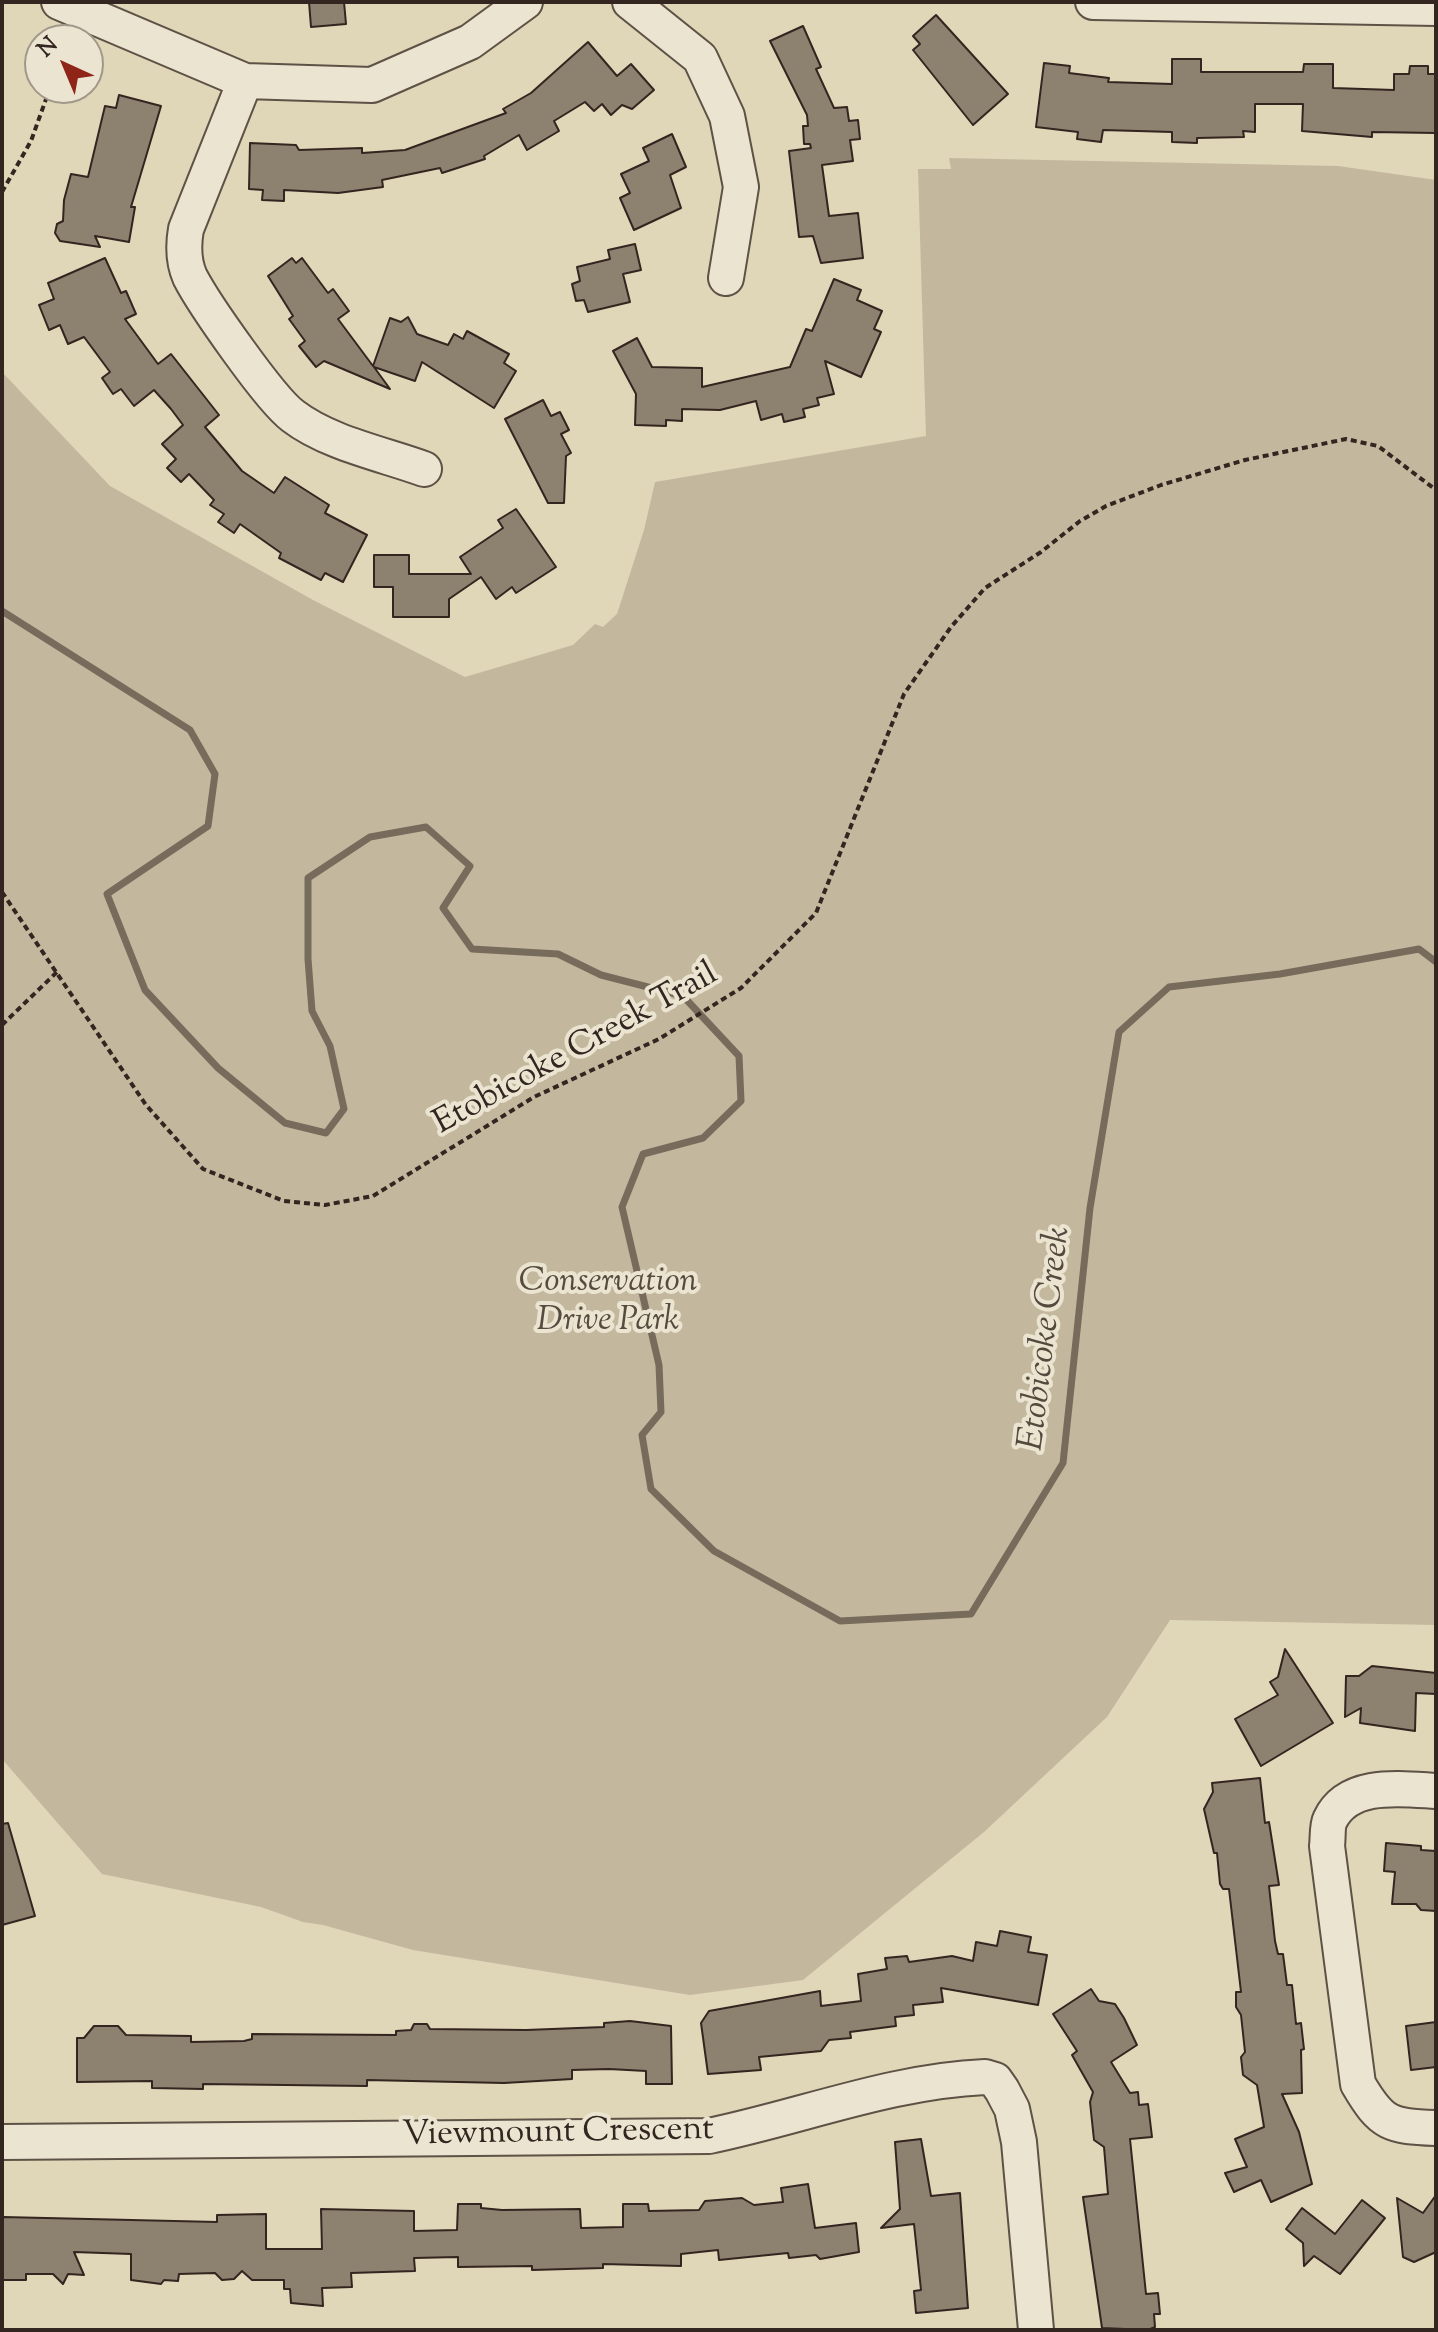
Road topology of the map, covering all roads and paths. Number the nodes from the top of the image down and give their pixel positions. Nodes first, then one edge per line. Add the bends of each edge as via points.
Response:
1 (59, 2) edge
2 (525, 2) edge
3 (630, 2) edge
4 (1093, 2) edge
5 (1436, 8) edge
6 (245, 81) junction
7 (44, 104) edge
8 (2, 192) edge
9 (726, 278) dead end
10 (424, 469) dead end
11 (1436, 490) edge
12 (2, 892) edge
13 (58, 970) junction
14 (2, 1025) edge
15 (1436, 1791) edge
16 (1436, 2128) edge
17 (2, 2142) edge
18 (1036, 2330) edge

1 - 6 street
2 - 6 street via 470,42 372,85
3 - 9 street via 700,58 727,116 741,187
4 - 5 street
6 - 10 street via 186,229 182,249 190,277 273,397 294,417
7 - 8 path via 31,141
11 - 13 path, Etobicoke Creek Trail via 1378,446 1346,439 1161,485 1106,506 967,605 904,694 816,913 741,988 659,1039 534,1097 373,1196 325,1205 284,1201 203,1169 146,1105
12 - 13 path, Etobicoke Creek Trail
13 - 14 path
15 - 16 street via 1382,1788 1355,1794 1330,1820 1327,1846 1358,2084 1375,2114 1402,2126
17 - 18 street, Viewmount Crescent via 709,2136 903,2086 985,2077 995,2080 1012,2109 1019,2142

